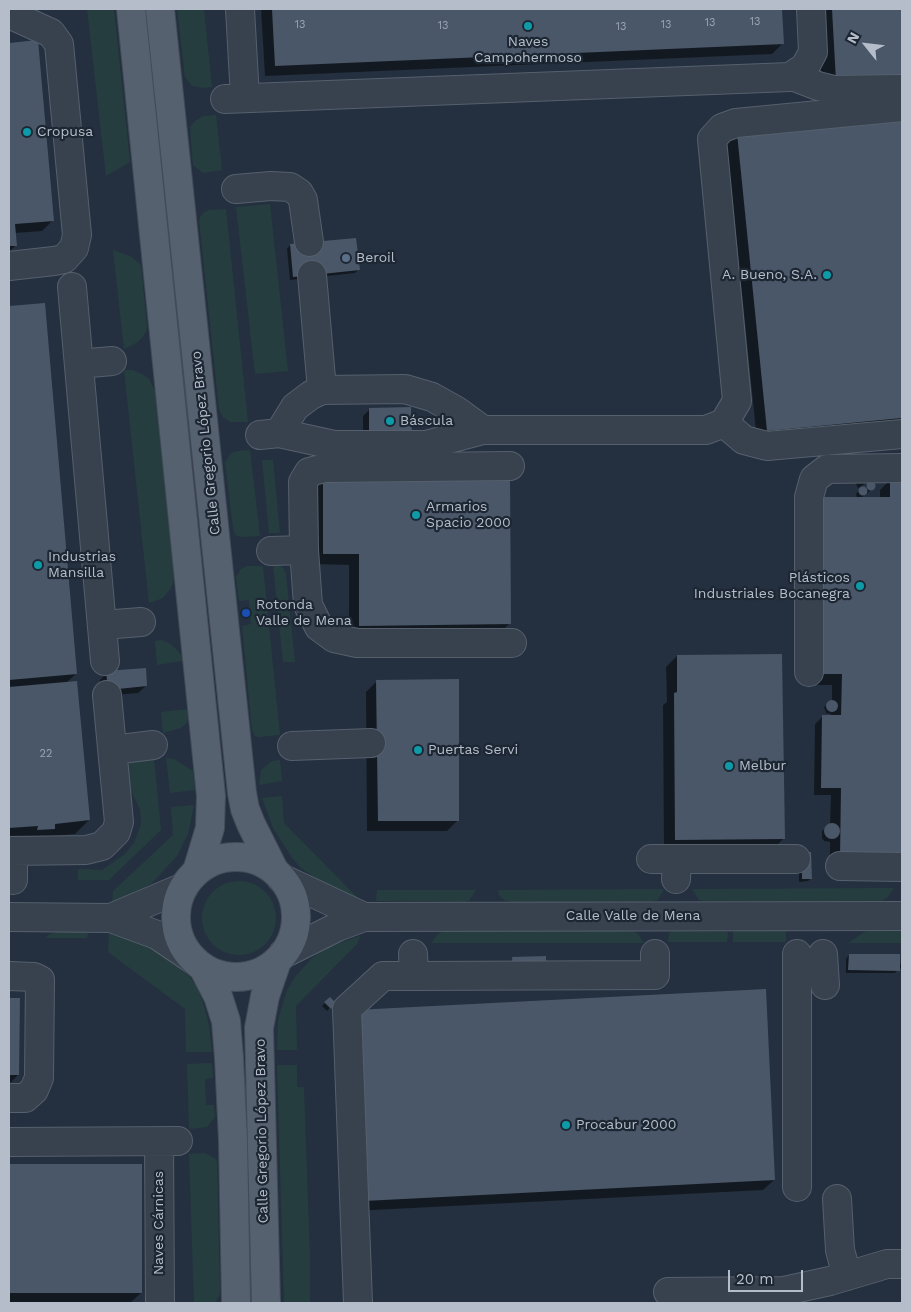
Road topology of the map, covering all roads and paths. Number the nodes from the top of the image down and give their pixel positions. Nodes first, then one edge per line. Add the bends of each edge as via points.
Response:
1 (131, 9) edge
2 (160, 9) edge
3 (240, 9) edge
4 (811, 9) edge
5 (9, 14) edge
6 (792, 76) junction
7 (902, 89) edge
8 (902, 107) edge
9 (236, 189) dead end
10 (309, 242) dead end
11 (9, 266) edge
12 (312, 275) dead end
13 (72, 287) dead end
14 (112, 362) dead end
15 (79, 364) junction
16 (322, 390) junction
17 (724, 423) junction
18 (484, 430) junction
19 (902, 434) edge
20 (510, 466) dead end
21 (902, 468) edge
22 (304, 550) junction
23 (271, 551) dead end
24 (141, 622) dead end
25 (102, 625) junction
26 (512, 643) dead end
27 (105, 661) dead end
28 (810, 672) dead end
29 (108, 695) dead end
30 (371, 743) dead end
31 (153, 745) dead end
32 (292, 746) dead end
33 (113, 750) junction
34 (11, 851) edge
35 (796, 859) dead end
36 (668, 866) dead end
37 (840, 866) dead end
38 (902, 867) edge
39 (278, 874) junction
40 (190, 879) junction
41 (13, 880) dead end
42 (902, 916) edge
43 (9, 917) edge
44 (364, 917) junction
45 (111, 918) junction
46 (655, 954) dead end
47 (797, 954) dead end
48 (823, 954) dead end
49 (280, 958) junction
50 (198, 964) junction
51 (26, 969) edge
52 (825, 985) dead end
53 (9, 1098) edge
54 (9, 1142) edge
55 (797, 1187) dead end
56 (837, 1199) dead end
57 (902, 1264) edge
58 (847, 1276) junction
59 (668, 1292) dead end
60 (160, 1303) edge
61 (236, 1303) edge
62 (266, 1303) edge
63 (358, 1303) edge

1 - 40 main road via 211,796 210,828
2 - 39 main road, Calle Gregorio López Bravo via 242,793 251,824
3 - 6 street via 235,99
4 - 6 street via 813,52 804,67
5 - 11 street via 50,34 59,44 88,234 64,259
6 - 7 street via 834,90
8 - 17 street via 736,123 722,128 712,139 737,402
9 - 10 street via 290,187 299,193 303,200
12 - 16 street
13 - 15 street
14 - 15 street
15 - 25 street
16 - 18 street via 405,390 432,397
16 - 18 street via 295,407 269,434 334,445 426,446
17 - 18 street via 706,430
17 - 19 street via 744,440 767,446
20 - 22 street via 326,468 310,472 303,482
21 - 28 street via 827,468 814,479 810,497
22 - 23 street
22 - 26 street via 308,604 319,627 334,638 357,643
24 - 25 street
25 - 27 street
29 - 33 street
30 - 32 street
31 - 33 street
33 - 34 street via 119,822 116,832 102,846 86,850
34 - 41 street
35 - 36 street
37 - 38 street
39 - 40 main road via 255,860 235,857 215,861
39 - 44 street, Calle Valle de Mena
39 - 49 main road via 290,890 296,915 292,940
40 - 45 street
40 - 50 main road via 177,906 176,919 184,947
42 - 44 street, Calle Valle de Mena
43 - 45 street
44 - 49 street, Calle Valle de Mena via 336,927
45 - 50 street via 158,935
46 - 63 street via 655,975 414,965 383,976 347,1009
47 - 55 street
48 - 52 street
49 - 50 main road via 257,973 235,978 212,973
49 - 62 main road, Calle Gregorio López Bravo via 265,996 259,1028
50 - 61 main road via 218,996 226,1022 233,1140
51 - 53 street via 40,980 39,1078 34,1090 25,1098
54 - 60 street, Naves Cárnicas via 168,1142
56 - 58 street via 840,1250
57 - 58 street via 887,1264
58 - 59 street via 784,1292

